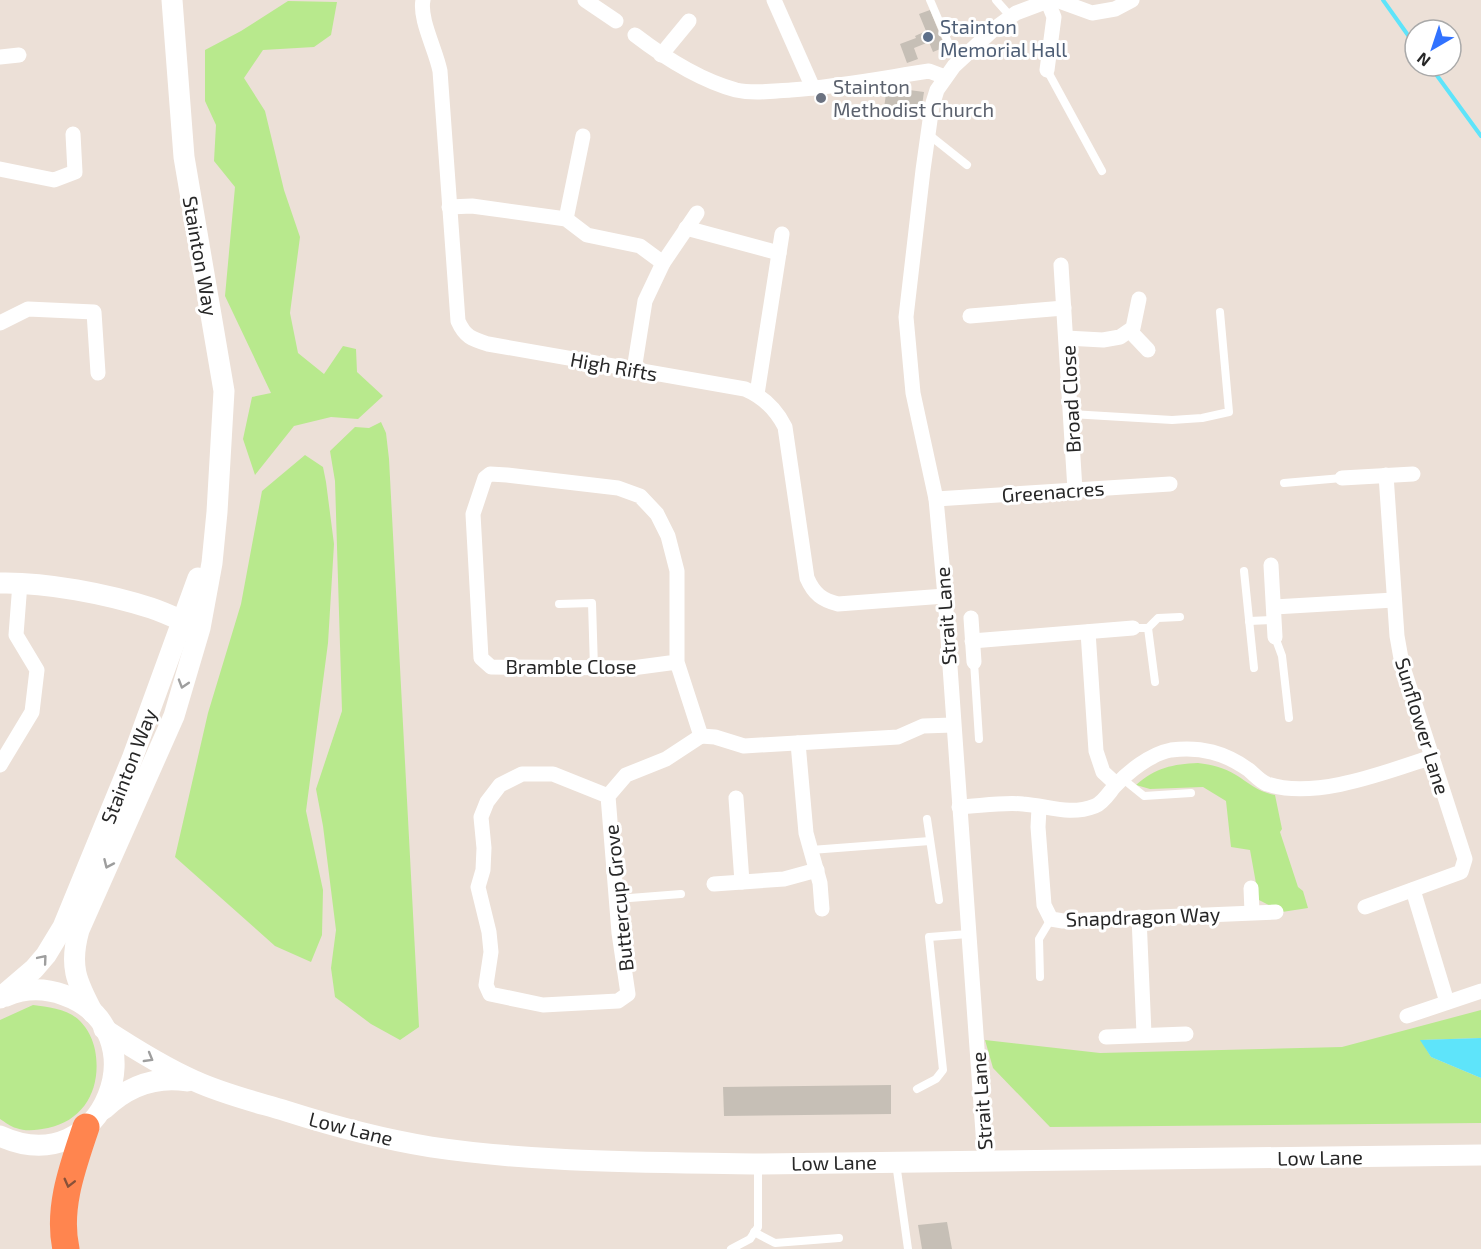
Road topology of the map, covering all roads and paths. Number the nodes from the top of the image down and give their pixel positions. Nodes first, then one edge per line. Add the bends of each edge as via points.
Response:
1 (172, 0) edge
2 (423, 0) edge
3 (585, 0) edge
4 (774, 0) edge
5 (930, 0) edge
6 (996, 0) edge
7 (1047, 0) edge
8 (1132, 0) edge
9 (1011, 17) junction
10 (616, 21) dead end
11 (688, 21) dead end
12 (635, 35) dead end
13 (19, 55) dead end
14 (661, 55) junction
15 (0, 57) edge
16 (957, 63) junction
17 (1047, 70) joint
18 (945, 77) junction
19 (813, 88) junction
20 (73, 134) dead end
21 (928, 134) junction
22 (583, 136) dead end
23 (967, 165) dead end
24 (0, 169) edge
25 (1102, 171) dead end
26 (449, 207) junction
27 (697, 213) dead end
28 (566, 219) junction
29 (686, 228) junction
30 (782, 234) dead end
31 (779, 253) junction
32 (663, 262) junction
33 (1061, 265) dead end
34 (1139, 299) dead end
35 (1064, 308) junction
36 (1220, 312) dead end
37 (970, 316) dead end
38 (0, 323) edge
39 (1130, 331) junction
40 (1066, 338) junction
41 (1148, 351) dead end
42 (634, 370) junction
43 (98, 373) dead end
44 (757, 394) junction
45 (1071, 414) junction
46 (1413, 474) dead end
47 (1386, 475) junction
48 (1342, 478) joint
49 (1284, 483) dead end
50 (1170, 484) dead end
51 (1075, 490) junction
52 (936, 499) junction
53 (1271, 565) dead end
54 (1244, 572) dead end
55 (10, 583) edge
56 (945, 596) junction
57 (1394, 600) junction
58 (558, 604) dead end
59 (1274, 613) junction
60 (1180, 617) dead end
61 (971, 618) dead end
62 (1249, 621) junction
63 (191, 625) junction
64 (1141, 628) junction
65 (1088, 632) junction
66 (1275, 637) joint
67 (972, 641) junction
68 (677, 662) junction
69 (974, 662) joint
70 (594, 668) junction
71 (1254, 668) dead end
72 (1155, 682) dead end
73 (1289, 718) dead end
74 (953, 725) junction
75 (701, 736) junction
76 (979, 739) dead end
77 (798, 743) junction
78 (1432, 757) junction
79 (0, 765) edge
80 (1120, 782) junction
81 (1191, 794) dead end
82 (608, 796) junction
83 (736, 798) dead end
84 (959, 807) junction
85 (1039, 808) junction
86 (927, 819) dead end
87 (930, 841) junction
88 (811, 850) junction
89 (817, 870) junction
90 (742, 882) junction
91 (714, 884) dead end
92 (1251, 888) dead end
93 (1413, 891) junction
94 (681, 894) dead end
95 (617, 899) junction
96 (939, 900) dead end
97 (1365, 907) dead end
98 (822, 909) dead end
99 (1252, 912) junction
100 (1276, 912) dead end
101 (1139, 917) junction
102 (1051, 919) junction
103 (968, 934) junction
104 (1040, 976) dead end
105 (1481, 991) edge
106 (0, 998) edge
107 (1447, 1002) junction
108 (1407, 1016) dead end
109 (98, 1021) junction
110 (1144, 1034) junction
111 (1186, 1034) dead end
112 (1106, 1037) dead end
113 (197, 1082) junction
114 (917, 1089) dead end
115 (93, 1120) junction
116 (6, 1142) edge
117 (1481, 1155) edge
118 (985, 1161) junction
119 (896, 1162) junction
120 (758, 1164) junction
121 (754, 1232) junction
122 (839, 1238) dead end
123 (66, 1249) edge
124 (731, 1249) edge
125 (909, 1249) edge

1 - 63 main road, Stainton Way via 184,157 224,391 217,512 195,590
2 - 26 street, High Rifts via 424,19 440,70
3 - 10 street
4 - 19 street
5 - 16 lane
6 - 9 lane
7 - 8 street via 1092,13 1115,9
7 - 9 street, Strait Lane
7 - 17 street via 1054,17
9 - 16 street, Strait Lane
11 - 14 street
12 - 14 street
13 - 15 street
14 - 19 street via 737,90
16 - 18 street, Strait Lane
17 - 25 lane
18 - 19 street via 929,71
18 - 21 street, Strait Lane via 932,106
20 - 24 street via 75,172 54,180
21 - 23 lane
21 - 52 street, Strait Lane via 906,317 913,393
22 - 28 street
26 - 28 street via 472,206
26 - 42 street, High Rifts via 458,321 463,331 488,344
27 - 29 street
28 - 32 street via 587,235 640,246
29 - 31 street
29 - 32 street
30 - 31 street
31 - 44 street
32 - 42 street via 645,301
33 - 35 street, Broad Close
34 - 39 street
35 - 37 street
35 - 40 street, Broad Close
36 - 45 lane via 1228,412 1172,420
38 - 43 street via 28,309 94,312
39 - 40 street via 1103,340
39 - 41 street
40 - 45 street, Broad Close
42 - 44 street, High Rifts
44 - 56 street, High Rifts via 775,410 785,427 811,588 828,602 838,604
45 - 51 street, Broad Close
46 - 47 street
47 - 48 street
47 - 57 street, Sunflower Lane
48 - 49 lane
50 - 51 street, Greenacres
51 - 52 street, Greenacres
52 - 56 street, Strait Lane
53 - 59 street
54 - 62 lane
55 - 63 main road via 99,594 151,608
55 - 79 street via 15,635 37,670 32,712
56 - 74 street, Strait Lane
57 - 59 street
57 - 78 street, Sunflower Lane via 1402,664
58 - 70 lane via 592,603
59 - 62 lane
59 - 66 street
60 - 64 lane via 1158,618
61 - 67 street
62 - 71 lane
106 -> 63 main road, Stainton Way via 34,969 63,927
63 -> 109 main road, Stainton Way via 174,716 76,939 76,977
64 - 65 street
64 - 72 lane
65 - 67 street
65 - 80 street via 1096,752 1103,772
66 - 73 lane via 1282,656
67 - 69 street
68 - 70 street, Bramble Close
68 - 70 street, Bramble Close via 677,571 668,536 657,514 640,496 618,488 490,474 484,478 473,514 481,658 491,667
68 - 75 street, Bramble Close
69 - 76 lane
74 - 77 street via 923,726 898,737
74 - 84 street, Strait Lane
75 - 77 street via 744,746
75 - 82 street, Buttercup Grove via 666,759 626,775
77 - 88 street
78 - 80 street via 1353,782 1284,788 1265,783 1221,754 1195,749 1169,751 1144,761
78 - 93 street, Sunflower Lane via 1465,859 1461,872
80 - 81 lane via 1144,796
80 - 85 street via 1099,805 1079,811
82 - 95 street, Buttercup Grove
82 - 95 street, Buttercup Grove via 553,774 522,774 500,785 487,802 481,817 484,848 478,887 489,932 491,952 486,985 490,994 543,1005 623,998 628,994
83 - 90 street
84 - 85 street via 1023,804
84 - 103 street, Strait Lane
85 - 102 street, Snapdragon Way via 1044,905
86 - 87 lane
87 - 88 lane
87 - 96 lane
88 - 89 street
89 - 90 street via 784,879
89 - 98 street
90 - 91 street
92 - 99 street
93 - 97 street, Sunflower Lane
93 - 107 street
94 - 95 lane
99 - 100 street, Snapdragon Way
99 - 101 street, Snapdragon Way
101 - 102 street, Snapdragon Way
101 - 110 street
102 - 104 lane via 1039,939
103 - 114 lane via 929,937 944,1070
103 - 118 street, Strait Lane
105 - 107 street
106 - 109 main road, Low Lane via 27,990 49,991 69,997
107 - 108 street
109 -> 113 main road, Low Lane via 149,1058
109 - 115 main road, Stainton Way via 112,1050 114,1071 108,1100
110 - 111 street
110 - 112 street
113 - 115 main road, Low Lane via 176,1079 134,1087
113 - 120 main road, Low Lane via 321,1122 430,1147 572,1159
115 - 116 main road, Low Lane via 71,1137 54,1143
115 -> 123 highway via 75,1159 65,1198
117 - 118 main road, Low Lane
118 - 119 main road, Low Lane
119 - 120 main road, Low Lane
119 - 125 lane
120 - 121 lane via 758,1227
121 - 122 lane via 775,1243
121 - 124 lane via 750,1239

